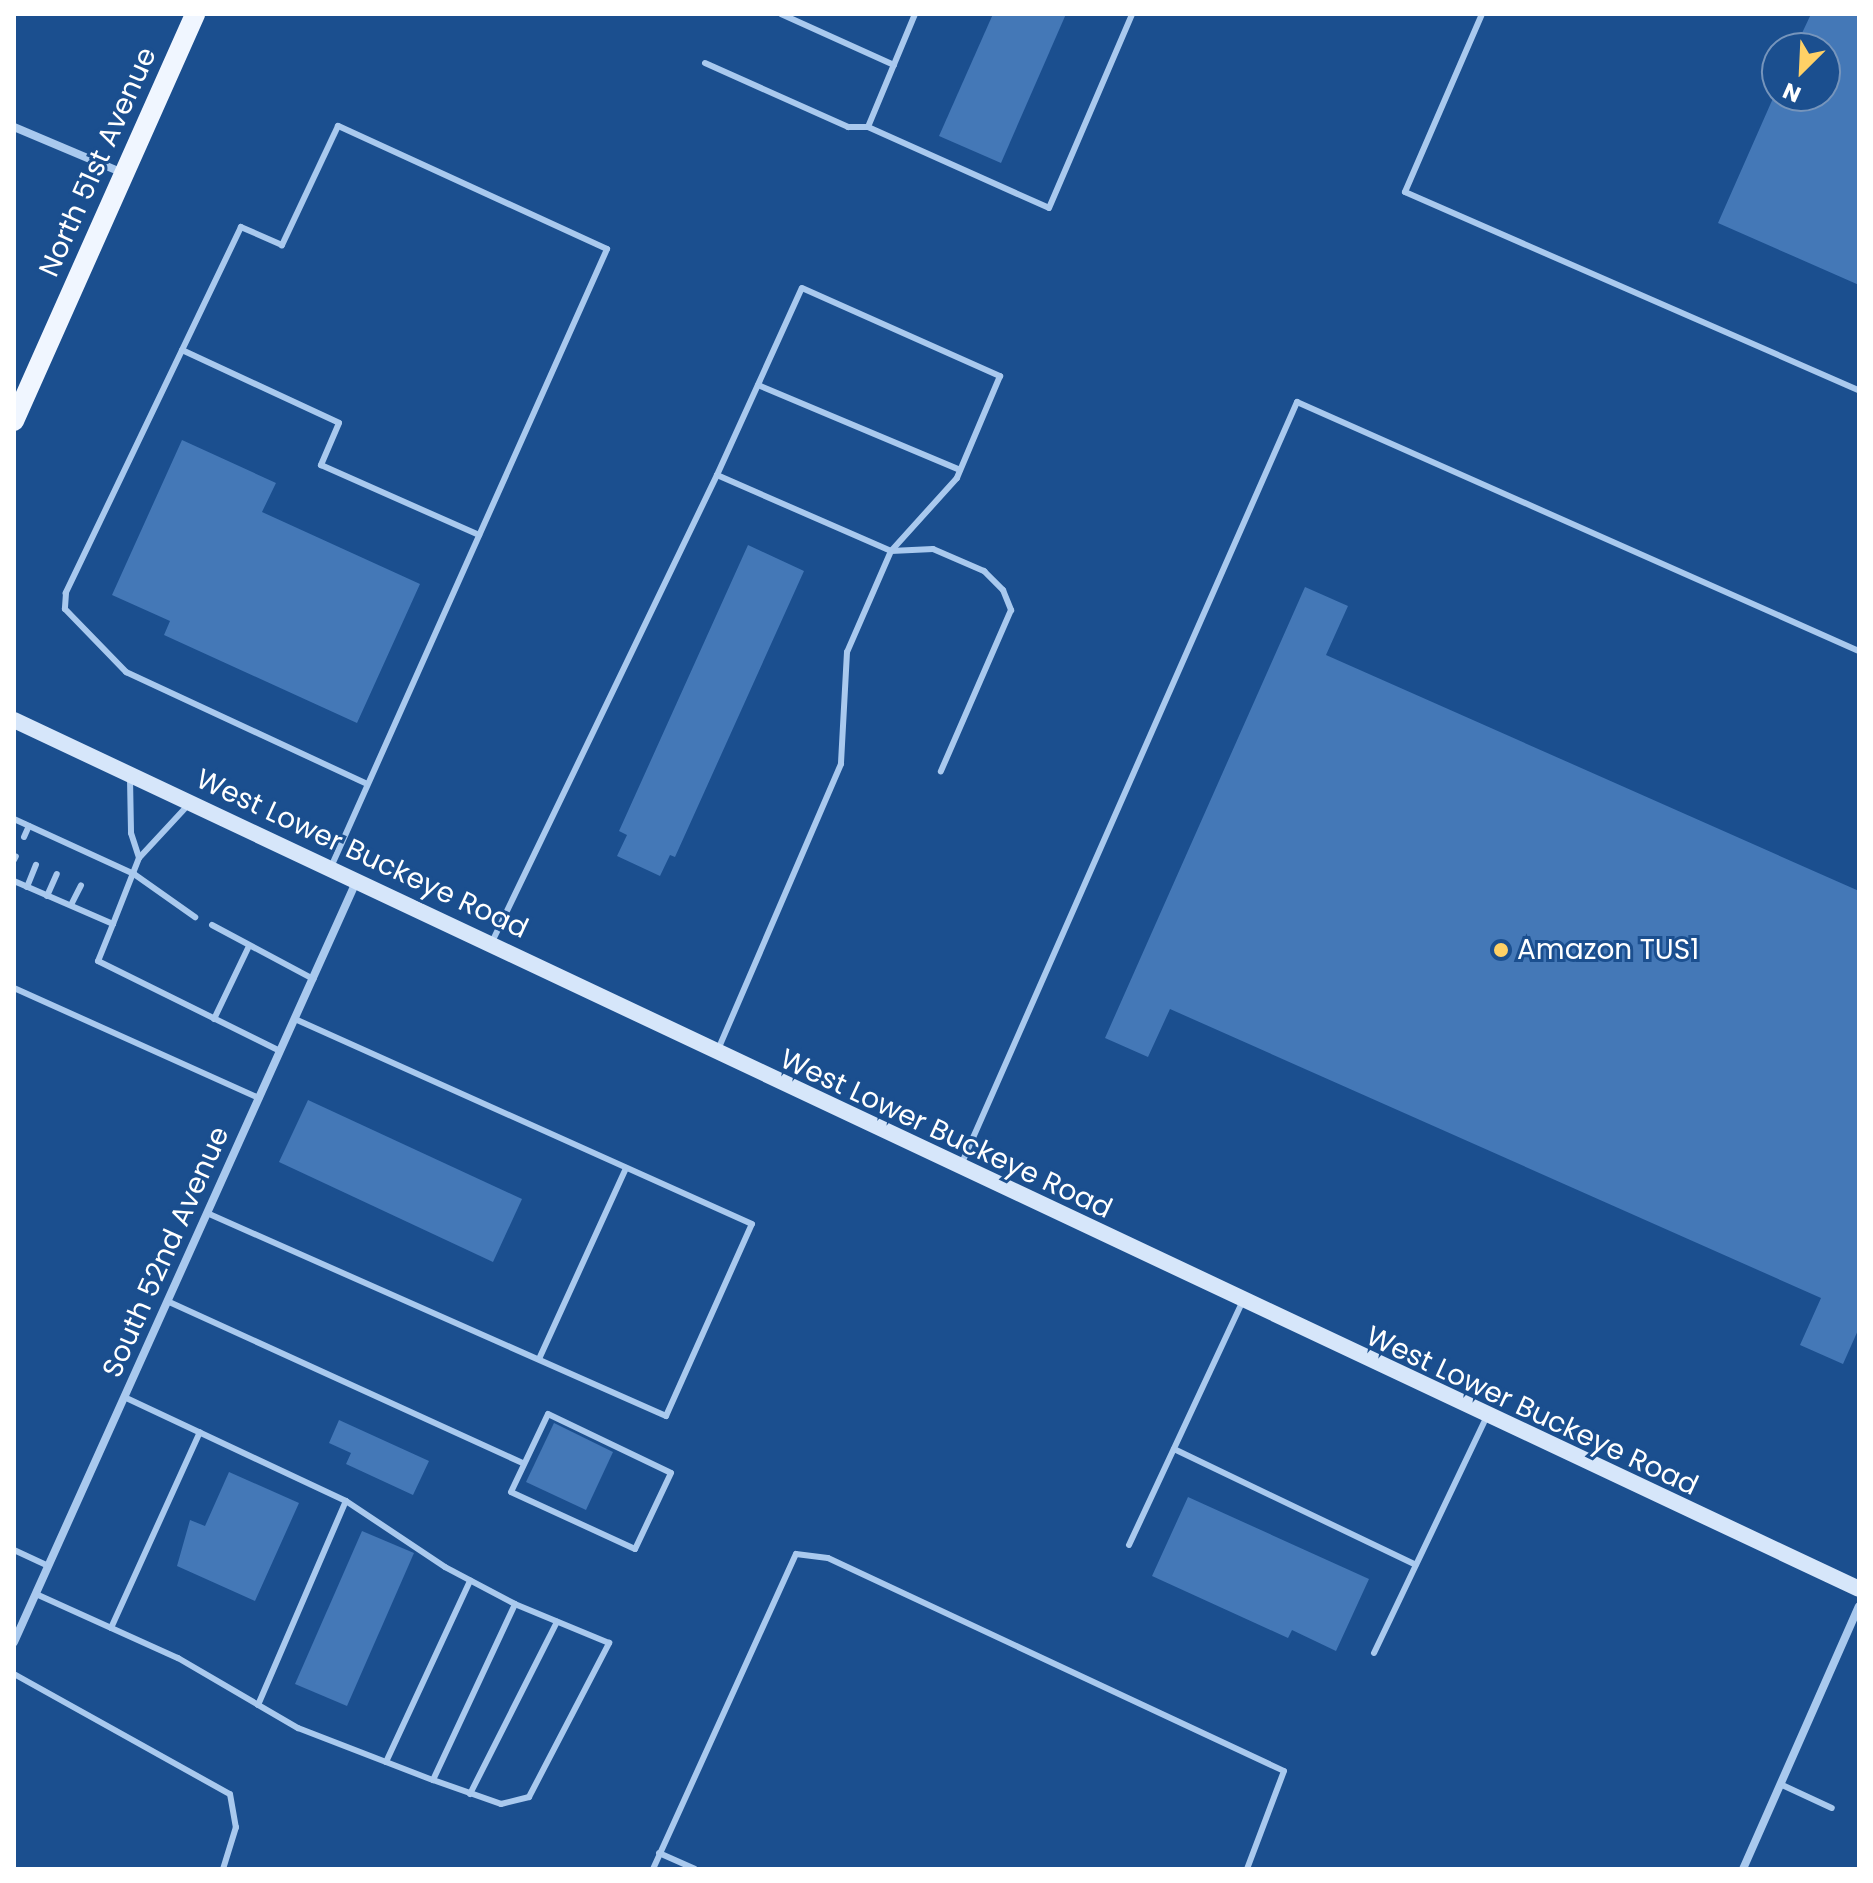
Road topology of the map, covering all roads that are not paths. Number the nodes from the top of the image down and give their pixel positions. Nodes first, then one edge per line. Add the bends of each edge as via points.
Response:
1 (195, 14) edge
2 (781, 14) edge
3 (915, 14) edge
4 (1132, 14) edge
5 (1482, 14) edge
6 (705, 63) dead end
7 (894, 65) junction
8 (14, 127) edge
9 (868, 127) junction
10 (124, 174) junction
11 (182, 350) junction
12 (758, 385) junction
13 (1859, 390) edge
14 (14, 421) edge
15 (960, 470) junction
16 (717, 475) junction
17 (479, 535) junction
18 (891, 551) junction
19 (1859, 651) edge
20 (14, 720) edge
21 (941, 771) dead end
22 (130, 774) junction
23 (367, 784) junction
24 (191, 802) junction
25 (14, 819) edge
26 (29, 826) junction
27 (50, 835) junction
28 (24, 837) dead end
29 (69, 844) junction
30 (45, 845) dead end
31 (65, 854) dead end
32 (94, 855) junction
33 (139, 858) junction
34 (36, 865) dead end
35 (90, 866) dead end
36 (331, 867) junction
37 (57, 874) dead end
38 (134, 874) junction
39 (357, 880) junction
40 (14, 881) edge
41 (81, 885) dead end
42 (27, 887) junction
43 (47, 896) junction
44 (71, 905) junction
45 (195, 917) dead end
46 (113, 924) junction
47 (212, 925) dead end
48 (491, 944) junction
49 (249, 946) junction
50 (313, 979) junction
51 (14, 988) edge
52 (214, 1019) junction
53 (295, 1019) junction
54 (280, 1051) junction
55 (717, 1053) junction
56 (259, 1098) junction
57 (626, 1168) junction
58 (959, 1169) junction
59 (207, 1213) junction
60 (167, 1301) junction
61 (1242, 1303) junction
62 (539, 1359) junction
63 (124, 1397) junction
64 (1486, 1418) junction
65 (200, 1432) junction
66 (1174, 1449) junction
67 (524, 1464) junction
68 (346, 1501) junction
69 (1129, 1545) dead end
70 (14, 1550) edge
71 (1416, 1565) junction
72 (48, 1566) junction
73 (470, 1581) junction
74 (1859, 1589) edge
75 (36, 1594) junction
76 (515, 1604) junction
77 (1859, 1606) edge
78 (557, 1622) junction
79 (111, 1628) junction
80 (14, 1642) edge
81 (1374, 1653) dead end
82 (14, 1674) edge
83 (258, 1705) junction
84 (386, 1762) junction
85 (433, 1780) junction
86 (1780, 1784) junction
87 (470, 1794) junction
88 (1832, 1808) dead end
89 (659, 1853) junction
90 (223, 1869) edge
91 (653, 1869) edge
92 (695, 1869) edge
93 (1247, 1869) edge
94 (1743, 1869) edge

1 - 10 main road, North 51st Avenue
2 - 7 lane
3 - 7 lane
4 - 9 lane via 1049,208
5 - 13 lane via 1405,192
6 - 9 lane via 848,127
7 - 9 lane
8 - 10 street
10 - 14 main road, North 51st Avenue
11 - 17 lane via 339,423 321,465
11 - 17 lane via 241,227 282,245 338,126 607,249
11 - 23 lane via 66,593 65,609 126,672
12 - 15 lane
12 - 15 lane via 802,288 1000,376
12 - 16 lane
15 - 18 lane
16 - 18 lane
16 - 48 lane
17 - 23 lane
18 - 21 lane via 933,549 984,571 1003,590 1011,610
18 - 55 lane via 847,652 841,764
19 - 58 lane via 1297,402
20 - 22 main road, West Lower Buckeye Road
22 - 24 main road, West Lower Buckeye Road
22 - 33 lane via 131,833
23 - 36 lane
24 - 33 lane
24 - 36 main road, West Lower Buckeye Road
25 - 26 lane
26 - 27 lane
26 - 28 lane
27 - 29 lane
27 - 30 lane
29 - 31 lane
29 - 32 lane
32 - 35 lane
32 - 38 lane
33 - 38 lane
34 - 42 lane
36 - 39 main road, West Lower Buckeye Road
37 - 43 lane
38 - 45 lane
38 - 46 lane
39 - 48 main road, West Lower Buckeye Road
39 - 50 street, South 52nd Avenue
40 - 42 lane
41 - 44 lane
42 - 43 lane
43 - 44 lane
44 - 46 lane
46 - 52 lane via 98,961
47 - 49 lane
48 - 55 main road, West Lower Buckeye Road
49 - 50 lane
49 - 52 lane
50 - 53 street, South 52nd Avenue
51 - 56 lane
52 - 54 lane
53 - 54 street, South 52nd Avenue
53 - 57 lane
54 - 56 street, South 52nd Avenue
55 - 58 main road, West Lower Buckeye Road
56 - 59 street, South 52nd Avenue
57 - 62 lane
57 - 62 lane via 752,1224 666,1416
58 - 61 main road, West Lower Buckeye Road
59 - 60 street, South 52nd Avenue
59 - 62 lane
60 - 63 street, South 52nd Avenue
60 - 67 lane
61 - 64 main road, West Lower Buckeye Road
61 - 66 lane
63 - 65 lane
63 - 72 street, South 52nd Avenue
64 - 71 lane
64 - 74 main road, West Lower Buckeye Road
65 - 68 lane
65 - 79 lane
66 - 69 lane
66 - 71 lane
67 - 67 lane via 548,1414 671,1473 635,1549 511,1492
68 - 73 lane
68 - 83 lane
70 - 72 lane
71 - 81 lane
72 - 75 street, South 52nd Avenue
73 - 76 lane
73 - 84 lane
75 - 79 lane
75 - 80 street, South 52nd Avenue
76 - 78 lane
76 - 85 lane
77 - 86 street
78 - 87 lane
78 - 87 lane via 609,1643 529,1797 501,1804
79 - 83 lane via 178,1658
82 - 90 lane via 230,1794 236,1827
83 - 84 lane via 298,1728
84 - 85 lane
85 - 87 lane
86 - 88 lane
86 - 94 street
89 - 91 lane
89 - 92 lane
89 - 93 lane via 796,1554 828,1558 1284,1771

